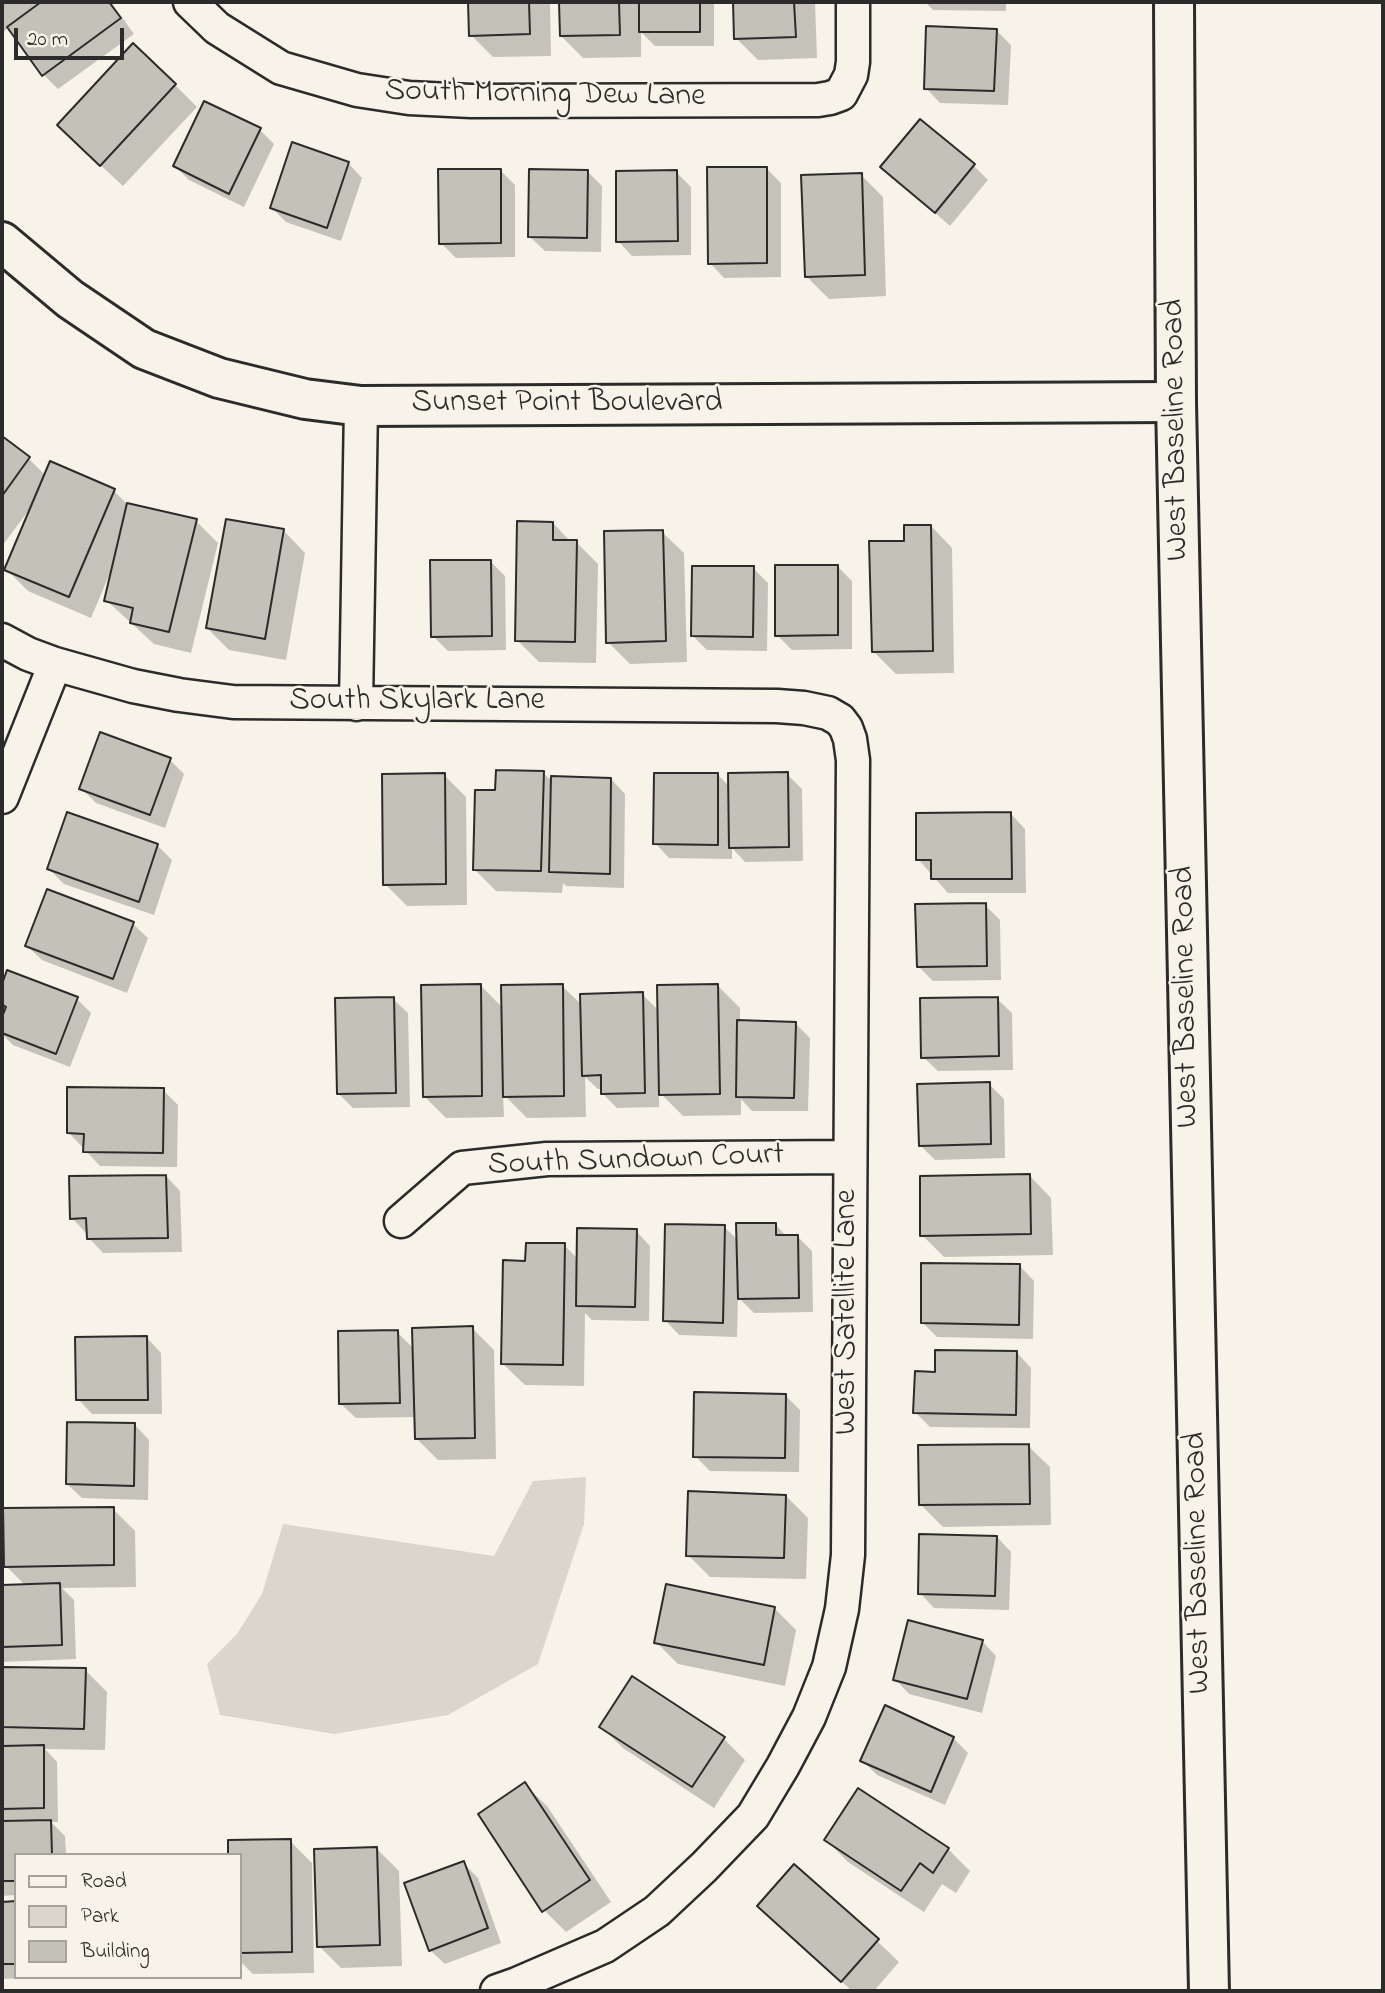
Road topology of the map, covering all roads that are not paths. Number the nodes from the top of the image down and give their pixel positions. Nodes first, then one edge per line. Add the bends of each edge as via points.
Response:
1 (190, 2) edge
2 (853, 2) edge
3 (1174, 2) edge
4 (2, 242) edge
5 (1176, 402) junction
6 (361, 406) junction
7 (2, 640) edge
8 (55, 664) junction
9 (356, 704) junction
10 (839, 720) joint
11 (2, 797) edge
12 (849, 1157) junction
13 (401, 1221) dead end
14 (496, 1991) edge
15 (1209, 1991) edge

1 - 2 street, South Morning Dew Lane via 217,28 281,68 356,90 409,99 471,101 818,100 841,94 849,82
3 - 5 main road, West Baseline Road
4 - 6 main road, Sunset Point Boulevard via 70,299 144,349 219,378 305,399
5 - 6 main road, Sunset Point Boulevard
5 - 15 main road, West Baseline Road
6 - 9 street
7 - 8 street, South Skylark Lane
8 - 9 street, South Skylark Lane via 179,695 233,702
8 - 11 street
9 - 10 street, South Skylark Lane via 776,706 828,713
10 - 12 street, West Satellite Lane via 850,739 853,760
12 - 13 street, South Sundown Court via 547,1159 462,1168
12 - 14 street, West Satellite Lane via 848,1555 842,1609 828,1667 809,1717 753,1816 657,1910 605,1946

